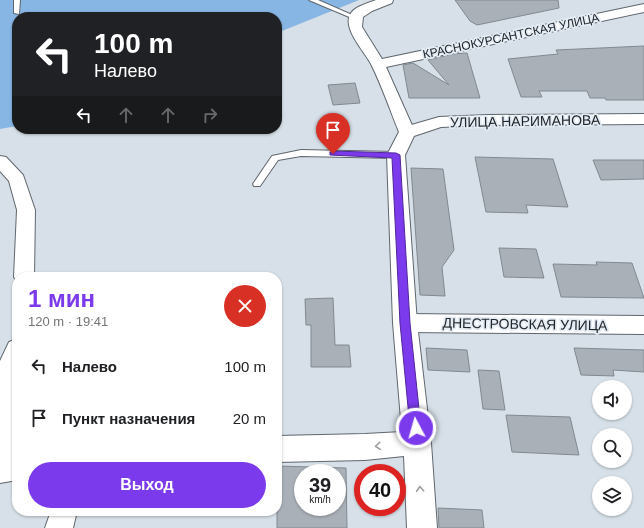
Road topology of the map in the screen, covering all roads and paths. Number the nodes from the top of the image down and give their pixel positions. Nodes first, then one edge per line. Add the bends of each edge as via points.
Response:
1 (17, 0) edge
2 (312, 0) edge
3 (387, 0) edge
4 (644, 8) edge
5 (16, 12) edge
6 (355, 23) junction
7 (378, 64) junction
8 (644, 119) edge
9 (407, 132) junction
10 (396, 155) junction
11 (0, 161) edge
12 (257, 184) dead end
13 (24, 272) edge
14 (405, 323) junction
15 (644, 325) edge
16 (12, 360) edge
17 (417, 443) junction
18 (282, 448) edge
19 (5, 470) edge
20 (63, 516) edge
21 (59, 528) edge
22 (422, 528) edge

1 - 5 lane
2 - 6 lane
3 - 6 street via 367,8 356,16
4 - 7 street, КРАСНОКУРСАНТСКАЯ УЛИЦА
6 - 7 street
7 - 9 street
8 - 9 street, УЛИЦА НАРИМАНОВА via 439,122
9 - 10 street
10 - 12 lane via 301,153 275,158
10 - 14 street
11 - 13 street via 17,179 26,210
14 - 15 street, ДНЕСТРОВСКАЯ УЛИЦА
14 - 17 street
16 - 19 street via 4,378
17 -> 18 street via 366,447
22 -> 17 street
20 - 21 street

